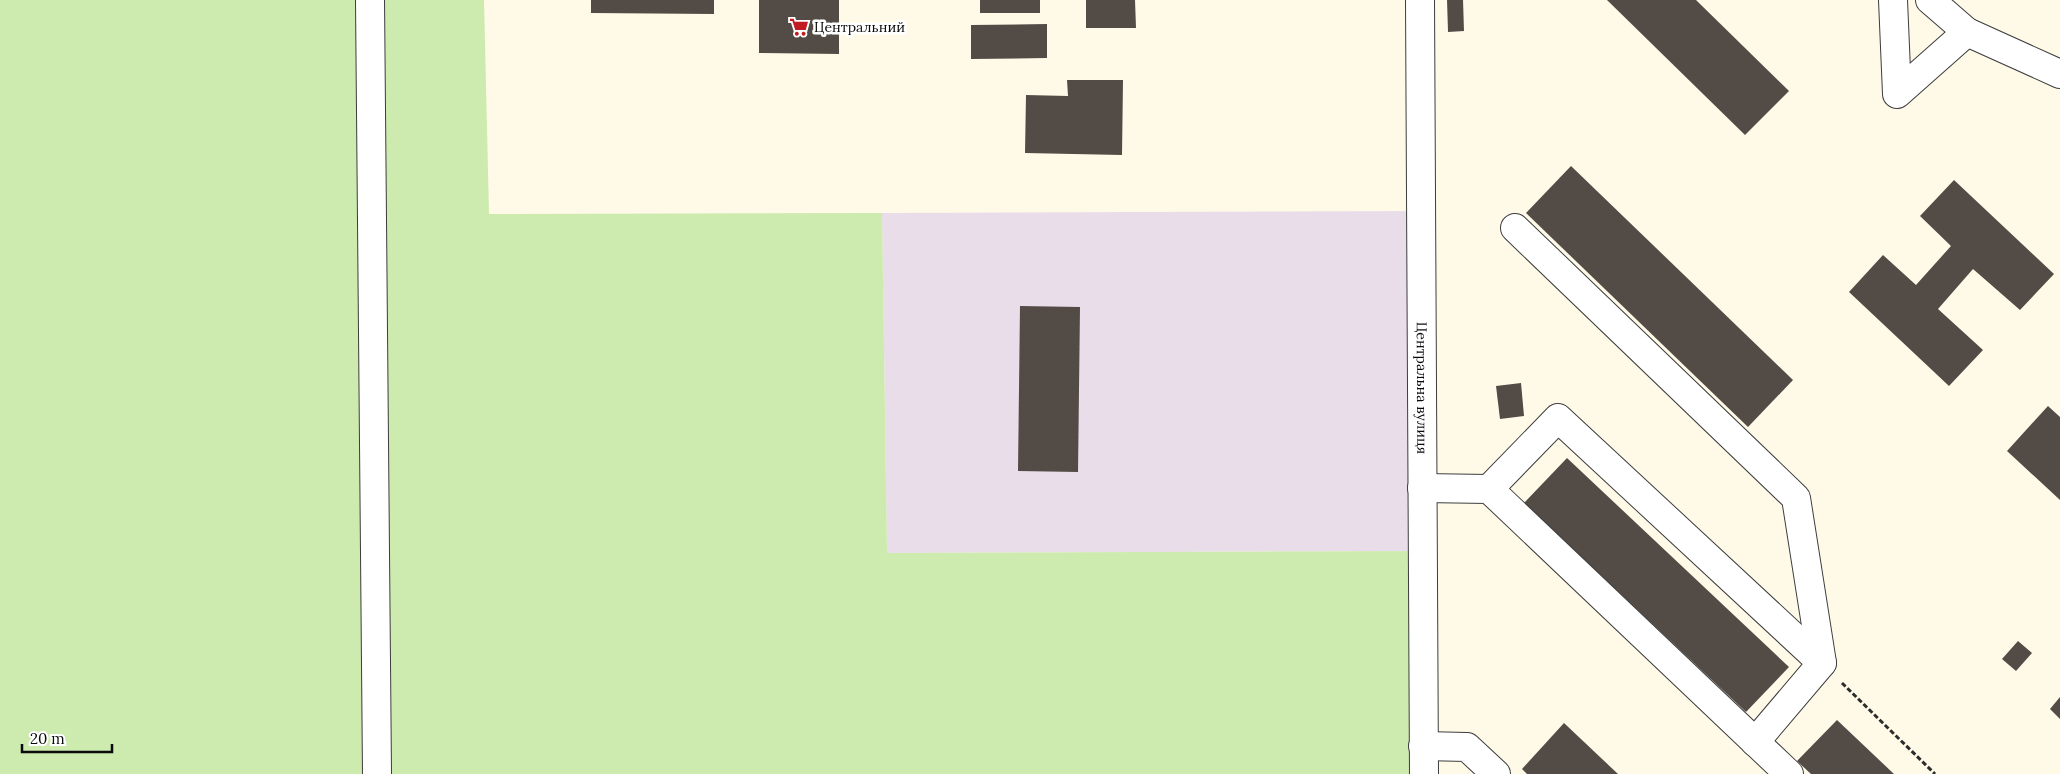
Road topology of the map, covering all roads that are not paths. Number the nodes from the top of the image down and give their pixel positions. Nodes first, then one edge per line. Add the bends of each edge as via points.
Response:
1 (370, 0) edge
2 (1420, 0) edge
3 (1893, 0) edge
4 (1930, 0) edge
5 (1968, 32) junction
6 (2060, 74) edge
7 (1515, 228) dead end
8 (1422, 488) junction
9 (1489, 489) junction
10 (1822, 663) junction
11 (1755, 742) junction
12 (1424, 746) junction
13 (377, 774) edge
14 (1424, 774) edge
15 (1496, 774) edge
16 (1788, 774) edge

1 - 13 street
2 - 8 street, Центральна вулиця
3 - 5 street via 1897,94
4 - 5 street
5 - 6 street
7 - 10 street via 1796,498
8 - 9 street
8 - 12 street, Центральна вулиця
9 - 10 street via 1558,418
9 - 11 street
10 - 11 street
11 - 16 street
12 - 14 street, Центральна вулиця
12 - 15 street via 1467,747

